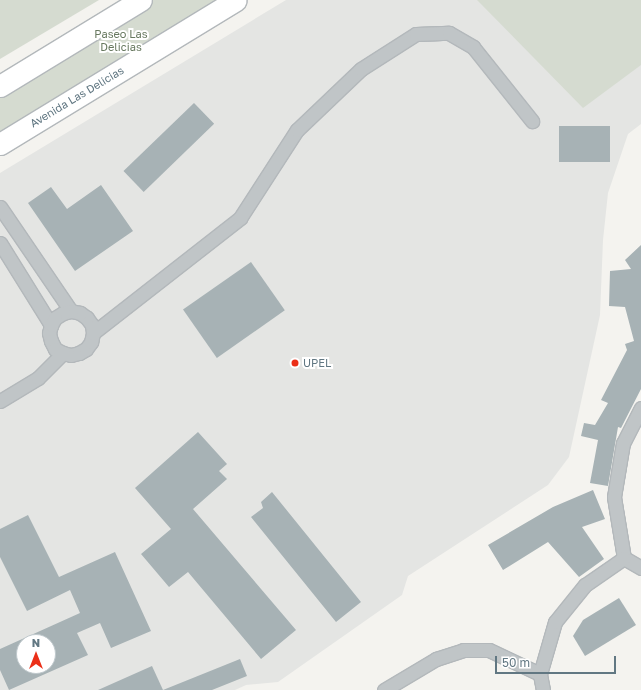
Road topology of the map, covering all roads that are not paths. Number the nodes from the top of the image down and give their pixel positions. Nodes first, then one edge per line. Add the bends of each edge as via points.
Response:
1 (141, 0) edge
2 (236, 0) edge
3 (0, 86) edge
4 (532, 121) dead end
5 (0, 144) edge
6 (0, 207) edge
7 (0, 243) edge
8 (71, 311) junction
9 (51, 325) junction
10 (93, 333) junction
11 (62, 354) junction
12 (0, 401) edge
13 (641, 408) edge
14 (624, 558) junction
15 (641, 568) edge
16 (540, 674) junction
17 (384, 690) edge
18 (542, 690) edge

1 - 3 main road
2 - 5 main road, Avenida Las Delicias
4 - 10 street via 473,47 449,33 416,34 361,69 297,130 240,218
6 - 8 street
7 - 9 street
8 - 9 street via 62,313
8 - 10 street via 87,318 92,325
9 - 11 street via 51,341 55,349
10 - 11 street via 91,342 83,351 71,355
11 - 12 street via 38,378
13 - 14 street via 623,443 614,497
14 - 15 street
14 - 16 street via 585,585 555,622
16 - 17 street via 489,650 463,650 436,659
16 - 18 street

